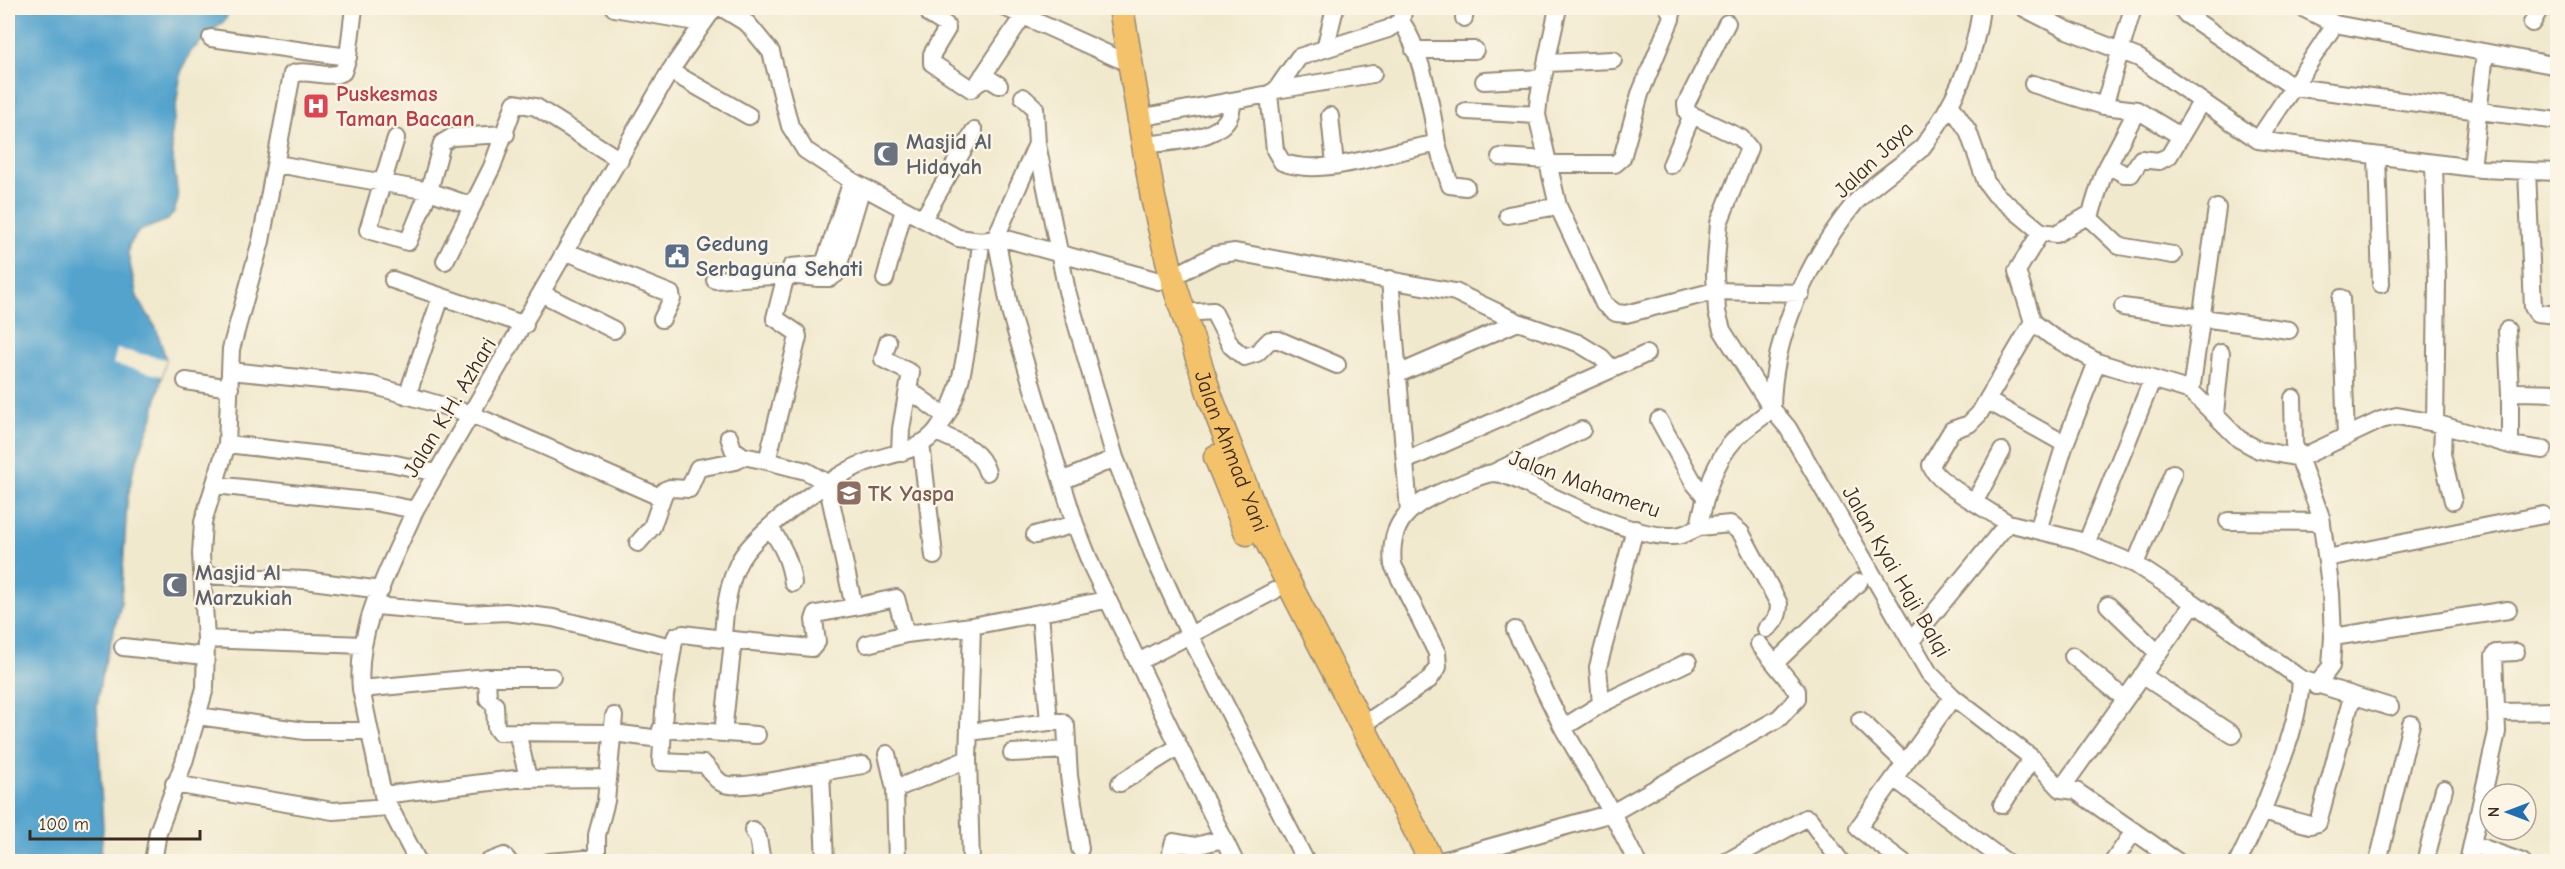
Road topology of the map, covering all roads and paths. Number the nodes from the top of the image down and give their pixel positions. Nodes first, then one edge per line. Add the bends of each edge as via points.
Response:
1 (354, 8) edge
2 (614, 8) edge
3 (714, 8) edge
4 (722, 8) edge
5 (1006, 8) edge
6 (1111, 8) edge
7 (1121, 8) edge
8 (1335, 8) edge
9 (1558, 8) edge
10 (1668, 8) edge
11 (1981, 8) edge
12 (2024, 8) edge
13 (2133, 8) edge
14 (2181, 8) edge
15 (2302, 8) edge
16 (1402, 14) edge
17 (930, 15) dead end
18 (1023, 16) junction
19 (702, 23) junction
20 (1727, 23) dead end
21 (2335, 24) junction
22 (211, 38) dead end
23 (1325, 49) junction
24 (1414, 50) junction
25 (1475, 50) dead end
26 (2121, 50) junction
27 (2485, 53) junction
28 (348, 57) junction
29 (1119, 59) junction
30 (1613, 60) dead end
31 (2558, 66) edge
32 (1545, 70) junction
33 (670, 71) junction
34 (1373, 74) dead end
35 (983, 75) junction
36 (1484, 81) dead end
37 (2033, 84) dead end
38 (999, 86) dead end
39 (2293, 87) junction
40 (1273, 92) junction
41 (1023, 97) dead end
42 (1232, 101) junction
43 (2201, 102) junction
44 (1950, 104) junction
45 (2104, 106) junction
46 (2137, 110) junction
47 (1466, 111) dead end
48 (2478, 112) junction
49 (1537, 115) junction
50 (1692, 115) junction
51 (749, 116) dead end
52 (1330, 116) dead end
53 (1138, 118) junction
54 (2558, 121) edge
55 (974, 131) dead end
56 (506, 134) junction
57 (2180, 136) junction
58 (396, 138) dead end
59 (2258, 140) junction
60 (1037, 144) junction
61 (1437, 144) junction
62 (1144, 145) junction
63 (2377, 156) junction
64 (1500, 158) dead end
65 (620, 160) junction
66 (1548, 162) junction
67 (2434, 163) junction
68 (277, 164) junction
69 (1335, 165) junction
70 (1671, 165) dead end
71 (2108, 165) junction
72 (2472, 168) junction
73 (2527, 171) junction
74 (2555, 172) edge
75 (384, 182) junction
76 (857, 184) junction
77 (1466, 187) dead end
78 (429, 190) junction
79 (472, 206) junction
80 (1558, 206) junction
81 (2217, 208) dead end
82 (904, 209) junction
83 (1508, 215) dead end
84 (2090, 217) junction
85 (923, 219) junction
86 (2041, 232) junction
87 (989, 239) junction
88 (567, 252) junction
89 (1059, 252) junction
90 (2173, 255) dead end
91 (445, 261) dead end
92 (788, 271) junction
93 (885, 279) dead end
94 (1166, 279) junction
95 (1390, 279) junction
96 (393, 280) dead end
97 (715, 280) dead end
98 (2381, 284) dead end
99 (1715, 291) junction
100 (1801, 293) junction
101 (543, 294) junction
102 (1693, 296) junction
103 (441, 297) junction
104 (2341, 298) dead end
105 (2123, 307) dead end
106 (1183, 313) junction
107 (2558, 315) edge
108 (662, 319) dead end
109 (2203, 319) junction
110 (1518, 322) junction
111 (1719, 322) junction
112 (2033, 322) junction
113 (525, 325) junction
114 (614, 330) dead end
115 (2289, 330) dead end
116 (2506, 330) dead end
117 (888, 342) dead end
118 (2221, 353) dead end
119 (1646, 354) dead end
120 (2097, 362) junction
121 (1336, 365) dead end
122 (1611, 368) junction
123 (1398, 374) junction
124 (230, 379) junction
125 (2152, 380) junction
126 (186, 381) dead end
127 (908, 388) junction
128 (2191, 391) junction
129 (2558, 393) edge
130 (2510, 394) junction
131 (407, 396) junction
132 (2294, 398) dead end
133 (1988, 401) junction
134 (1772, 409) junction
135 (471, 414) junction
136 (2215, 414) junction
137 (945, 416) junction
138 (1659, 420) dead end
139 (2439, 424) junction
140 (1582, 430) dead end
141 (936, 432) junction
142 (2346, 436) junction
143 (729, 437) dead end
144 (921, 443) junction
145 (227, 444) junction
146 (2065, 444) junction
147 (2510, 445) junction
148 (2543, 450) dead end
149 (2002, 451) dead end
150 (900, 453) junction
151 (743, 456) junction
152 (1115, 458) junction
153 (2300, 458) junction
154 (767, 461) junction
155 (1405, 462) junction
156 (987, 472) dead end
157 (436, 473) junction
158 (1493, 473) junction
159 (2173, 473) dead end
160 (1062, 481) junction
161 (826, 483) junction
162 (214, 485) junction
163 (1705, 496) junction
164 (662, 498) junction
165 (1975, 501) junction
166 (2453, 501) dead end
167 (415, 510) junction
168 (1409, 511) junction
169 (2543, 515) dead end
170 (2228, 521) dead end
171 (2322, 522) junction
172 (2008, 523) junction
173 (1075, 524) junction
174 (1699, 526) junction
175 (771, 528) junction
176 (1635, 529) junction
177 (2038, 530) junction
178 (1035, 535) dead end
179 (638, 543) dead end
180 (2086, 544) junction
181 (934, 556) dead end
182 (2327, 558) junction
183 (2135, 564) junction
184 (202, 575) junction
185 (1859, 582) dead end
186 (793, 583) dead end
187 (1274, 591) junction
188 (378, 598) junction
189 (1106, 600) junction
190 (2194, 603) junction
191 (2108, 605) dead end
192 (854, 607) junction
193 (2508, 610) dead end
194 (1040, 613) junction
195 (972, 626) junction
196 (1515, 630) dead end
197 (906, 634) junction
198 (1190, 636) junction
199 (2333, 637) junction
200 (206, 639) junction
201 (728, 640) junction
202 (1911, 640) junction
203 (867, 644) dead end
204 (363, 645) junction
205 (123, 647) dead end
206 (672, 647) junction
207 (2516, 652) dead end
208 (2158, 653) junction
209 (205, 656) junction
210 (2073, 656) dead end
211 (1138, 662) junction
212 (1688, 662) dead end
213 (1775, 663) junction
214 (2142, 675) junction
215 (487, 677) junction
216 (552, 677) dead end
217 (2309, 682) junction
218 (361, 689) junction
219 (2352, 696) junction
220 (1953, 698) junction
221 (2125, 699) junction
222 (1601, 704) junction
223 (2390, 707) dead end
224 (2558, 711) edge
225 (2498, 712) junction
226 (198, 716) junction
227 (1860, 720) dead end
228 (1049, 722) junction
229 (614, 724) junction
230 (2411, 724) dead end
231 (1360, 727) junction
232 (1563, 728) junction
233 (368, 731) junction
234 (517, 732) junction
235 (969, 732) junction
236 (723, 733) junction
237 (661, 734) junction
238 (757, 735) dead end
239 (2234, 735) dead end
240 (1178, 747) junction
241 (1067, 750) junction
242 (1012, 753) dead end
243 (887, 754) dead end
244 (2032, 758) junction
245 (968, 759) junction
246 (1904, 762) junction
247 (863, 765) dead end
248 (821, 772) junction
249 (528, 778) junction
250 (608, 778) junction
251 (1895, 779) junction
252 (1120, 783) dead end
253 (174, 784) junction
254 (895, 789) junction
255 (2061, 789) junction
256 (2444, 789) dead end
257 (386, 801) junction
258 (2002, 805) dead end
259 (2262, 812) junction
260 (1611, 813) junction
261 (753, 830) dead end
262 (2134, 831) junction
263 (1222, 839) junction
264 (2472, 844) junction
265 (1080, 849) dead end
266 (597, 860) edge
267 (153, 861) edge
268 (418, 861) edge
269 (488, 861) edge
270 (509, 861) edge
271 (549, 861) edge
272 (762, 861) edge
273 (825, 861) edge
274 (897, 861) edge
275 (971, 861) edge
276 (1168, 861) edge
277 (1235, 861) edge
278 (1306, 861) edge
279 (1414, 861) edge
280 (1431, 861) edge
281 (1438, 861) edge
282 (1637, 861) edge
283 (1726, 861) edge
284 (1841, 861) edge
285 (1903, 861) edge
286 (2006, 861) edge
287 (2113, 861) edge
288 (2178, 861) edge
289 (2238, 861) edge
290 (2378, 861) edge
291 (2425, 861) edge
292 (2468, 861) edge
293 (2522, 861) edge

1 - 28 street
2 - 19 street
3 - 19 street, Jalan K.H. Azhari
4 - 76 street via 748,24 771,52 790,126 806,150
5 - 18 street
6 - 29 highway, Jalan Ahmad Yani
7 - 53 highway, Jalan Ahmad Yani
8 - 23 street
9 - 32 street
10 - 66 street via 1671,19 1640,94 1622,158 1615,164
11 - 44 street, Jalan Jaya via 1973,54
12 - 26 street via 2067,30
13 - 26 street
14 - 39 street
15 - 21 street
16 - 23 street via 1388,29
16 - 24 street
17 - 35 street via 946,25 932,54 932,63 971,89
18 - 29 street
18 - 35 street
19 - 33 street, Jalan K.H. Azhari
20 - 50 street via 1686,104
21 - 27 street
21 - 39 street
22 - 28 street
23 - 40 street via 1295,60
24 - 25 street
24 - 61 street via 1431,103
26 - 43 street via 2139,58
26 - 45 street
27 - 31 street
27 - 48 street
28 - 68 street via 340,74 292,74
29 - 94 highway, Jalan Ahmad Yani via 1139,189
30 - 32 street
32 - 36 street
32 - 49 street
33 - 51 street
33 - 65 street, Jalan K.H. Azhari
34 - 40 street
35 - 38 street
37 - 45 street
39 - 48 street
39 - 59 street
40 - 42 street
40 - 69 street via 1275,150 1282,162 1293,166
41 - 60 street via 1035,108
42 - 53 street
42 - 62 street via 1230,116 1217,130
43 - 57 street
43 - 59 street
44 - 86 street via 1968,131 1986,182
44 - 100 street, Jalan Jaya via 1921,149 1855,202 1817,258
45 - 46 street
46 - 57 street
46 - 71 street
47 - 49 street
48 - 54 street
48 - 72 street
49 - 66 street
50 - 70 street
50 - 99 street via 1740,138 1749,148 1719,222
52 - 69 street
53 - 62 highway, Jalan Ahmad Yani
55 - 85 street
56 - 65 street via 514,105 524,103
56 - 78 street via 447,139 442,143
56 - 79 street
57 - 71 street via 2169,156 2159,161 2141,159 2131,174
58 - 75 street
59 - 63 street
60 - 87 street
60 - 89 street
61 - 69 street
61 - 77 street via 1450,185
62 - 94 highway, Jalan Ahmad Yani
63 - 67 street
63 - 98 street
64 - 66 street
65 - 88 street, Jalan K.H. Azhari
66 - 80 street
67 - 72 street
67 - 139 street
68 - 75 street
68 - 124 street via 261,241 231,349
71 - 84 street
72 - 73 street
73 - 74 street
73 - 107 street via 2533,307 2537,313
75 - 78 street
75 - 78 street via 368,232 408,242
76 - 82 street
76 - 92 street via 836,274 830,278 822,271
78 - 79 street
79 - 91 street
80 - 83 street
80 - 102 street via 1604,304 1616,313 1626,314
81 - 109 street
82 - 85 street
82 - 93 street
84 - 86 street via 2083,217 2056,234
84 - 90 street via 2119,246
85 - 87 street via 958,238
86 - 112 street via 2017,271
87 - 89 street
87 - 137 street via 965,364
87 - 160 street
88 - 101 street, Jalan K.H. Azhari
88 - 108 street via 671,294
89 - 94 street
89 - 152 street
92 - 97 street
92 - 154 street via 775,318 798,336
94 - 95 street via 1215,255 1235,252
94 - 106 highway, Jalan Ahmad Yani
94 - 187 highway, Jalan Ahmad Yani via 1209,441
95 - 110 street via 1455,292
95 - 123 street
96 - 103 street
99 - 100 street
99 - 102 street
99 - 111 street
100 - 134 street, Jalan Jaya via 1786,326 1775,366
101 - 113 street, Jalan K.H. Azhari
101 - 114 street
102 - 111 street
103 - 113 street
103 - 131 street
104 - 142 street
105 - 109 street
106 - 121 street via 1213,311 1232,346 1244,357 1257,353 1274,339
106 - 231 highway, Jalan Ahmad Yani via 1211,399 1266,539
109 - 115 street
109 - 128 street
110 - 122 street via 1578,343
110 - 123 street
111 - 134 street, Jalan Kyai Haji Balqi
112 - 120 street
112 - 133 street
113 - 135 street, Jalan K.H. Azhari
116 - 130 street
117 - 127 street via 883,359 911,373
118 - 136 street
119 - 122 street
120 - 125 street
120 - 146 street
122 - 155 street
123 - 155 street
124 - 126 street
124 - 131 street via 372,385
124 - 145 street
125 - 128 street
125 - 180 street
127 - 137 street
127 - 150 street
128 - 136 street
129 - 130 street
130 - 147 street
131 - 135 street
132 - 153 street via 2293,434
133 - 146 street
133 - 165 street via 1975,420 1949,434 1931,465 1946,484
134 - 163 street via 1734,440 1721,458
134 - 202 street, Jalan Kyai Haji Balqi via 1788,428
135 - 157 street, Jalan K.H. Azhari
135 - 164 street
136 - 153 street via 2239,439 2259,450
137 - 141 street
138 - 163 street
139 - 142 street via 2397,416
139 - 147 street
139 - 166 street
140 - 158 street
141 - 144 street
141 - 156 street via 976,452
142 - 153 street
143 - 151 street via 733,449
144 - 150 street
144 - 181 street
145 - 157 street via 391,463
145 - 162 street
146 - 177 street
147 - 148 street
149 - 165 street
150 - 161 street via 864,463
151 - 154 street
151 - 164 street via 736,462 698,468 691,488 667,488
152 - 160 street
152 - 198 street
153 - 171 street
154 - 161 street via 806,471
155 - 168 street
157 - 167 street, Jalan K.H. Azhari
158 - 168 street, Jalan Mahameru via 1428,497
158 - 176 street, Jalan Mahameru
159 - 183 street
160 - 173 street
161 - 175 street
161 - 192 street
162 - 167 street via 375,502
162 - 184 street via 203,522
163 - 174 street
164 - 179 street via 652,526
165 - 172 street
167 - 188 street, Jalan K.H. Azhari
168 - 231 street, Jalan Mahameru via 1395,531 1393,565 1437,653 1438,667 1429,680
169 - 182 street
170 - 171 street
171 - 182 street
172 - 177 street
172 - 202 street
173 - 178 street
173 - 189 street
174 - 176 street, Jalan Mahameru via 1667,537
174 - 213 street, Jalan Mahameru via 1730,524 1742,533 1779,604 1779,614 1762,637
175 - 186 street via 783,545
175 - 201 street via 738,562 728,597
176 - 222 street via 1598,667
177 - 180 street
180 - 183 street
182 - 199 street
183 - 190 street
184 - 188 street via 305,580
184 - 200 street
185 - 213 street
187 - 198 street
187 - 279 highway, Jalan Ahmad Yani
188 - 204 street, Jalan K.H. Azhari
188 - 206 street via 467,614 506,612 553,618
189 - 194 street
189 - 211 street
190 - 208 street
190 - 217 street
191 - 208 street
192 - 197 street via 897,598
192 - 201 street via 816,614 817,642 812,648
193 - 199 street
194 - 195 street
194 - 228 street
195 - 197 street
195 - 235 street
196 - 232 street
197 - 203 street
198 - 211 street
198 - 278 street
199 - 217 street via 2331,666
200 - 204 street
200 - 209 street
201 - 206 street via 679,634
201 - 236 street
202 - 220 street, Jalan Kyai Haji Balqi via 1929,672
204 - 218 street, Jalan K.H. Azhari
205 - 209 street
206 - 237 street
207 - 225 street via 2494,656
208 - 214 street
209 - 226 street via 205,688
210 - 221 street
211 - 240 street
212 - 222 street
213 - 260 street via 1798,694 1779,718
214 - 221 street
214 - 239 street
215 - 216 street
215 - 218 street
215 - 234 street via 488,699 495,705 497,730
217 - 219 street
217 - 259 street
218 - 233 street, Jalan K.H. Azhari
219 - 223 street
219 - 259 street via 2318,823 2310,825
220 - 244 street, Jalan Kyai Haji Balqi
220 - 246 street
221 - 255 street
222 - 232 street
224 - 225 street
225 - 264 street via 2492,767
226 - 233 street via 299,730
226 - 253 street
227 - 246 street
228 - 235 street
228 - 241 street via 1065,724
229 - 234 street
229 - 237 street
229 - 250 street
230 - 290 street
231 - 280 highway, Jalan Ahmad Yani
232 - 260 street
233 - 257 street, Jalan K.H. Azhari
234 - 249 street
235 - 245 street
236 - 237 street
236 - 238 street
237 - 248 street via 661,762 704,764 725,784 782,780
240 - 252 street
240 - 263 street
241 - 242 street
241 - 265 street
243 - 254 street
244 - 255 street, Jalan Kyai Haji Balqi
244 - 258 street
245 - 254 street
245 - 275 street
246 - 251 street
247 - 248 street
248 - 273 street
249 - 250 street
249 - 257 street
250 - 266 street via 597,836
251 - 285 street via 1858,828
251 - 286 street
253 - 257 street via 333,811
253 - 267 street
254 - 274 street
255 - 262 street, Jalan Kyai Haji Balqi via 2076,791
256 - 291 street
257 - 268 street, Jalan K.H. Azhari
259 - 289 street
260 - 281 street
260 - 282 street
261 - 272 street
262 - 287 street
262 - 288 street, Jalan Kyai Haji Balqi
263 - 276 street via 1196,846 1174,842
263 - 277 street
264 - 292 street
264 - 293 street
266 - 271 street
269 - 270 street via 504,856
283 - 284 street via 1806,818 1836,850

